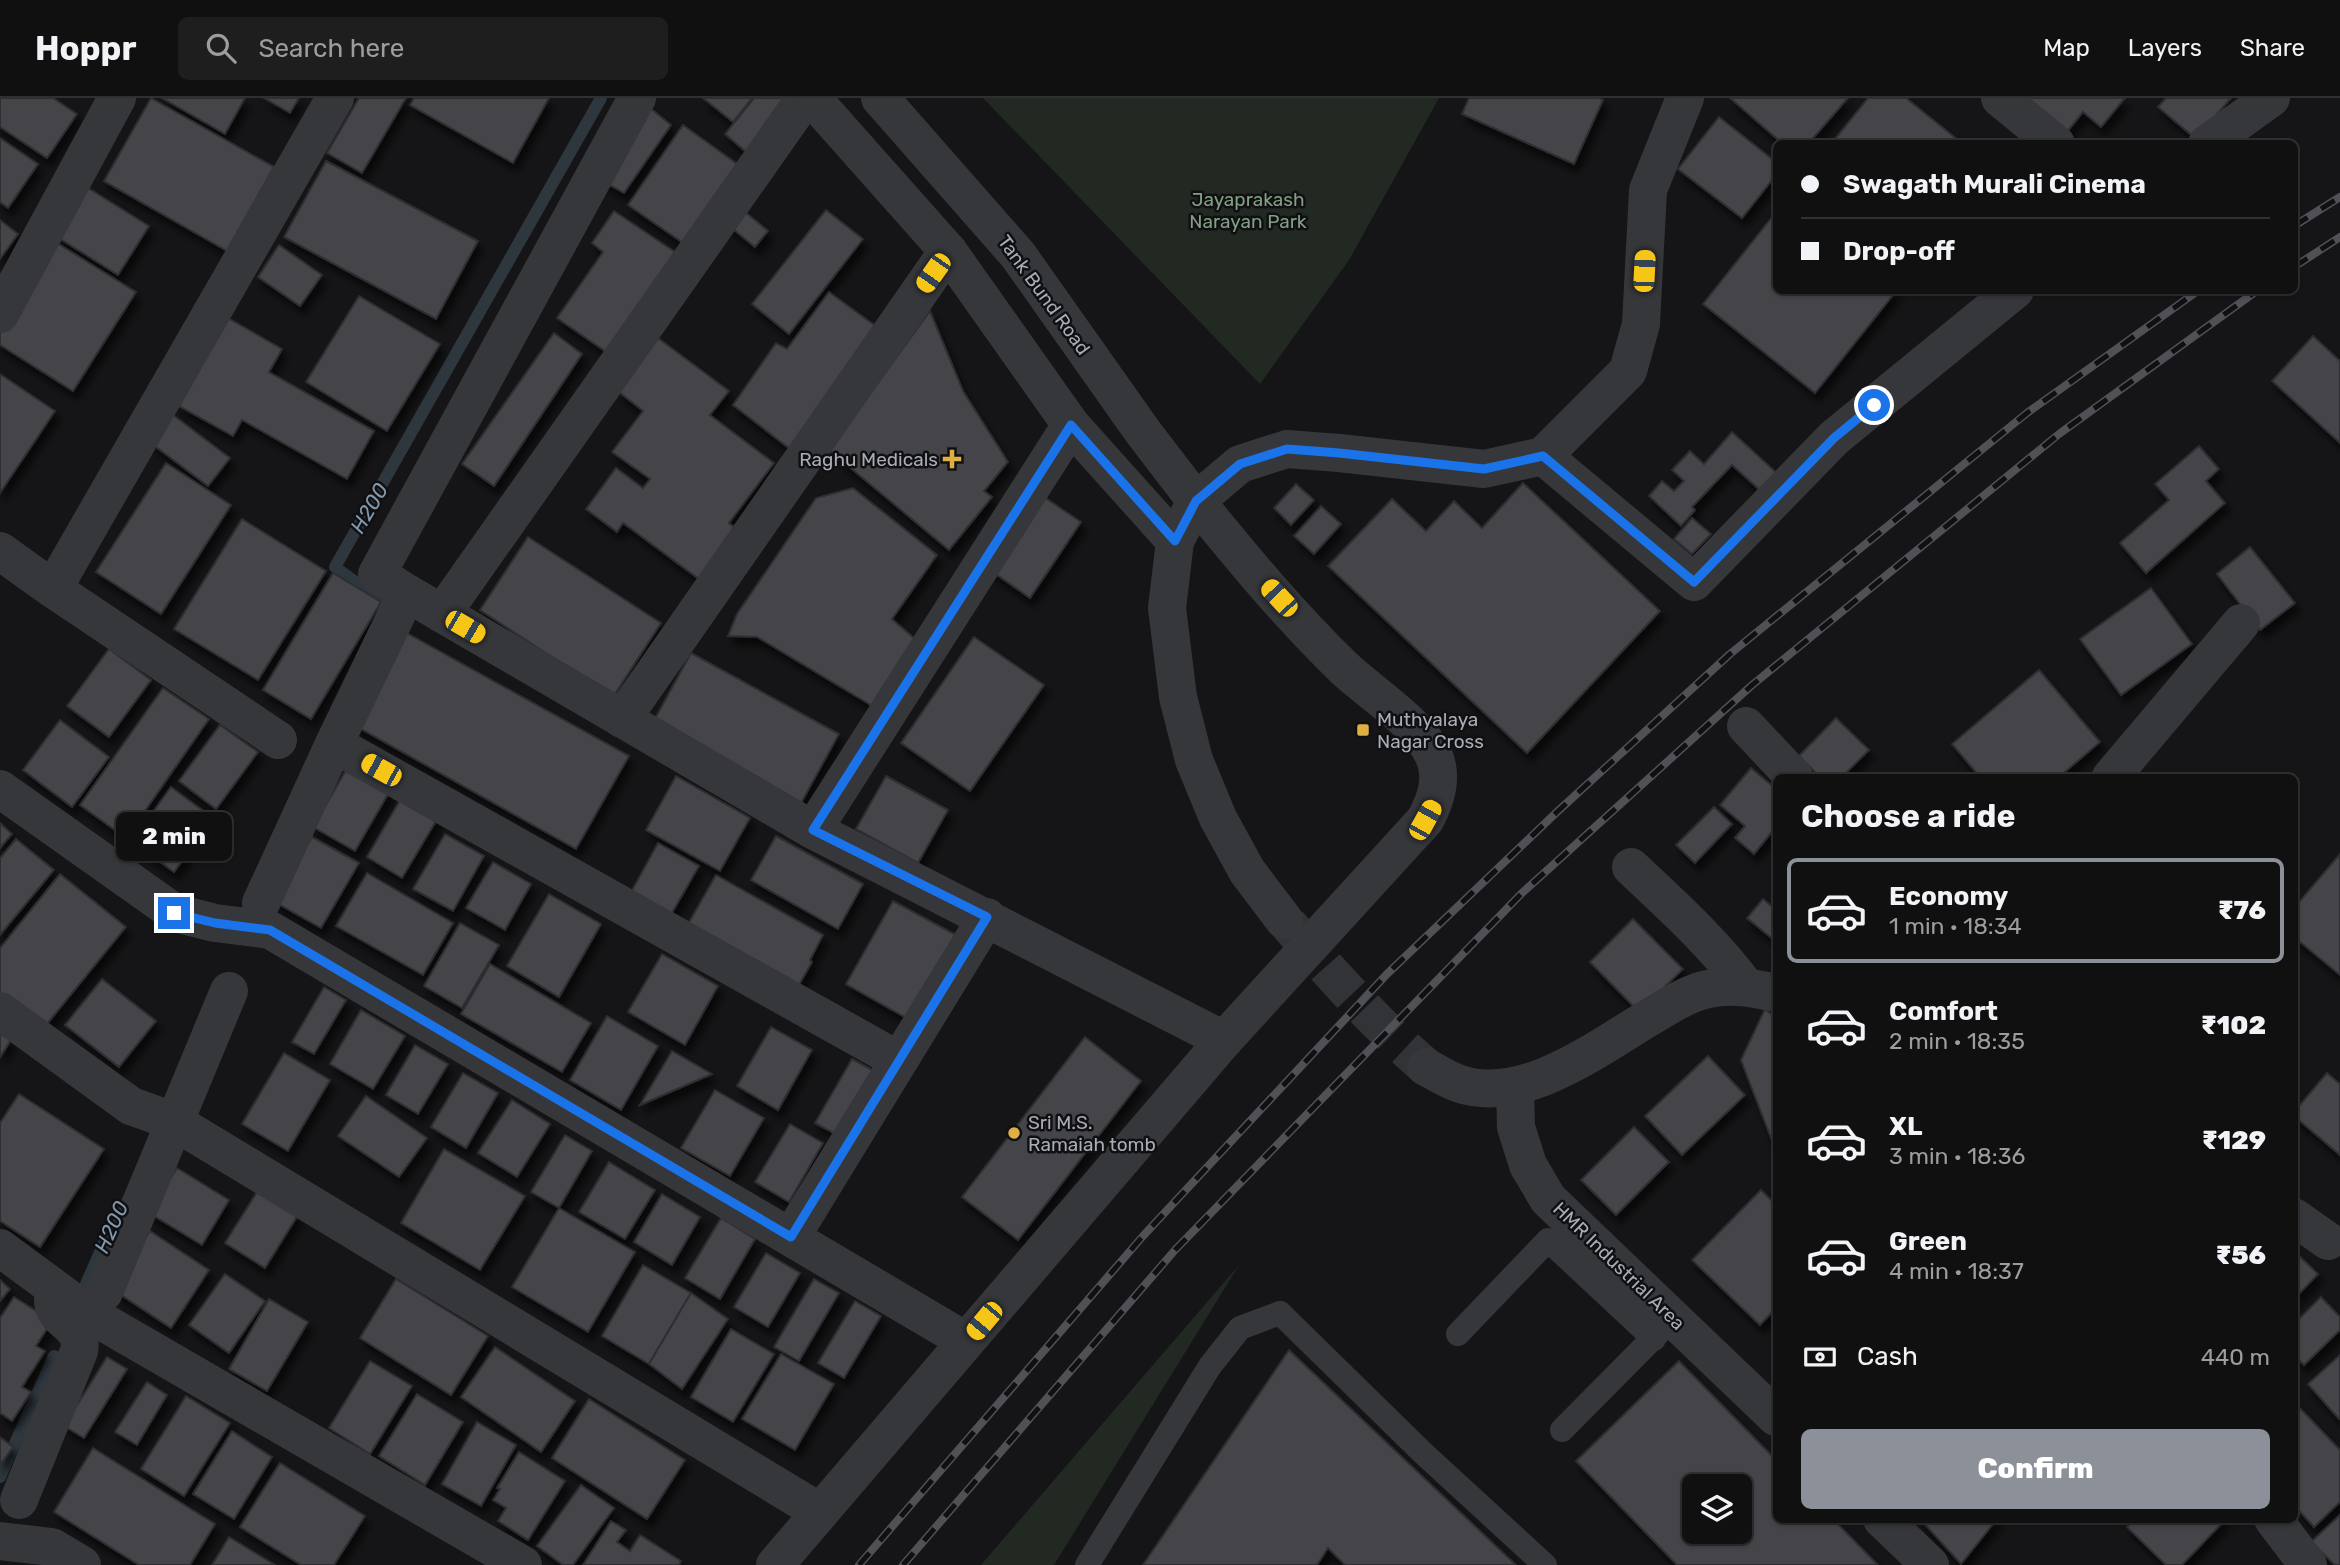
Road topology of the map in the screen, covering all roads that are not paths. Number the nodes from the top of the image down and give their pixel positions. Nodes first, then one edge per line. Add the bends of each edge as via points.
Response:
1 (117, 98) edge
2 (335, 98) edge
3 (637, 98) edge
4 (805, 98) edge
5 (812, 98) edge
6 (880, 98) edge
7 (1685, 98) edge
8 (2000, 98) edge
9 (2271, 98) edge
10 (2051, 140) edge
11 (2213, 140) edge
12 (948, 251) junction
13 (2010, 294) edge
14 (0, 314) edge
15 (1071, 425) junction
16 (1543, 456) junction
17 (1196, 501) junction
18 (1175, 541) junction
19 (0, 551) edge
20 (53, 589) junction
21 (407, 593) junction
22 (442, 614) junction
23 (2241, 623) dead end
24 (622, 719) junction
25 (1745, 726) dead end
26 (278, 740) dead end
27 (334, 744) junction
28 (1791, 774) edge
29 (2114, 774) edge
30 (0, 789) edge
31 (813, 830) junction
32 (1631, 867) dead end
33 (261, 903) dead end
34 (987, 917) junction
35 (1284, 920) tunnel mouth
36 (1761, 990) edge
37 (229, 992) dead end
38 (0, 1011) edge
39 (1224, 1040) junction
40 (898, 1060) junction
41 (1426, 1067) tunnel mouth
42 (1515, 1086) junction
43 (173, 1121) junction
44 (2298, 1219) edge
45 (791, 1237) junction
46 (2336, 1242) edge
47 (0, 1248) edge
48 (54, 1288) junction
49 (104, 1292) dead end
50 (1663, 1328) junction
51 (1458, 1334) dead end
52 (966, 1341) junction
53 (1773, 1415) edge
54 (1562, 1430) dead end
55 (19, 1500) dead end
56 (820, 1512) junction
57 (1886, 1523) edge
58 (2276, 1523) edge
59 (0, 1541) edge
60 (82, 1565) edge
61 (523, 1565) edge
62 (775, 1565) edge
63 (1087, 1565) edge
64 (1545, 1565) edge
65 (1930, 1565) edge
66 (2308, 1565) edge

1 - 14 street
2 - 20 street
3 - 21 street via 377,573
4 - 22 street
5 - 12 street
6 - 17 street, Tank Bund Road via 1018,255
7 - 16 street via 1648,190 1641,324 1628,371
8 - 10 street
9 - 11 street
12 - 15 street
12 - 24 street
13 - 16 street via 1834,438 1694,582
15 - 18 street
15 - 31 street
16 - 17 street via 1484,469 1287,449 1240,464
17 - 18 street
17 - 39 street, Tank Bund Road via 1345,669 1421,736 1438,775 1436,800 1425,820
18 - 35 street via 1167,608 1178,697 1194,760 1247,871
19 - 20 street
20 - 26 street
21 - 22 street
21 - 27 street
22 - 24 street
23 - 29 street
24 - 31 street
25 - 28 street
27 - 33 street
27 - 40 street
30 - 45 street via 174,913 270,930
31 - 34 street
32 - 36 street
34 - 39 street
34 - 40 street
36 - 42 street via 1706,989 1666,1007 1566,1067
37 - 43 street
38 - 43 street via 131,1106
39 - 52 street, Tank Bund Road
40 - 45 street
41 - 42 street via 1460,1084 1488,1089
42 - 50 street, HMR Industrial Area via 1516,1128 1528,1165 1548,1199
43 - 49 street
43 - 56 street
44 - 46 street
45 - 52 street
47 - 48 street
48 - 55 street via 52,1303 58,1316 76,1329 81,1341
48 - 61 street via 91,1315
50 - 51 lane via 1548,1240
50 - 53 street, HMR Industrial Area
50 - 54 lane
52 - 56 street, Tank Bund Road
56 - 62 street, Tank Bund Road
57 - 65 street
58 - 66 street
59 - 60 street via 52,1547
63 - 64 lane via 1210,1366 1240,1328 1280,1313

